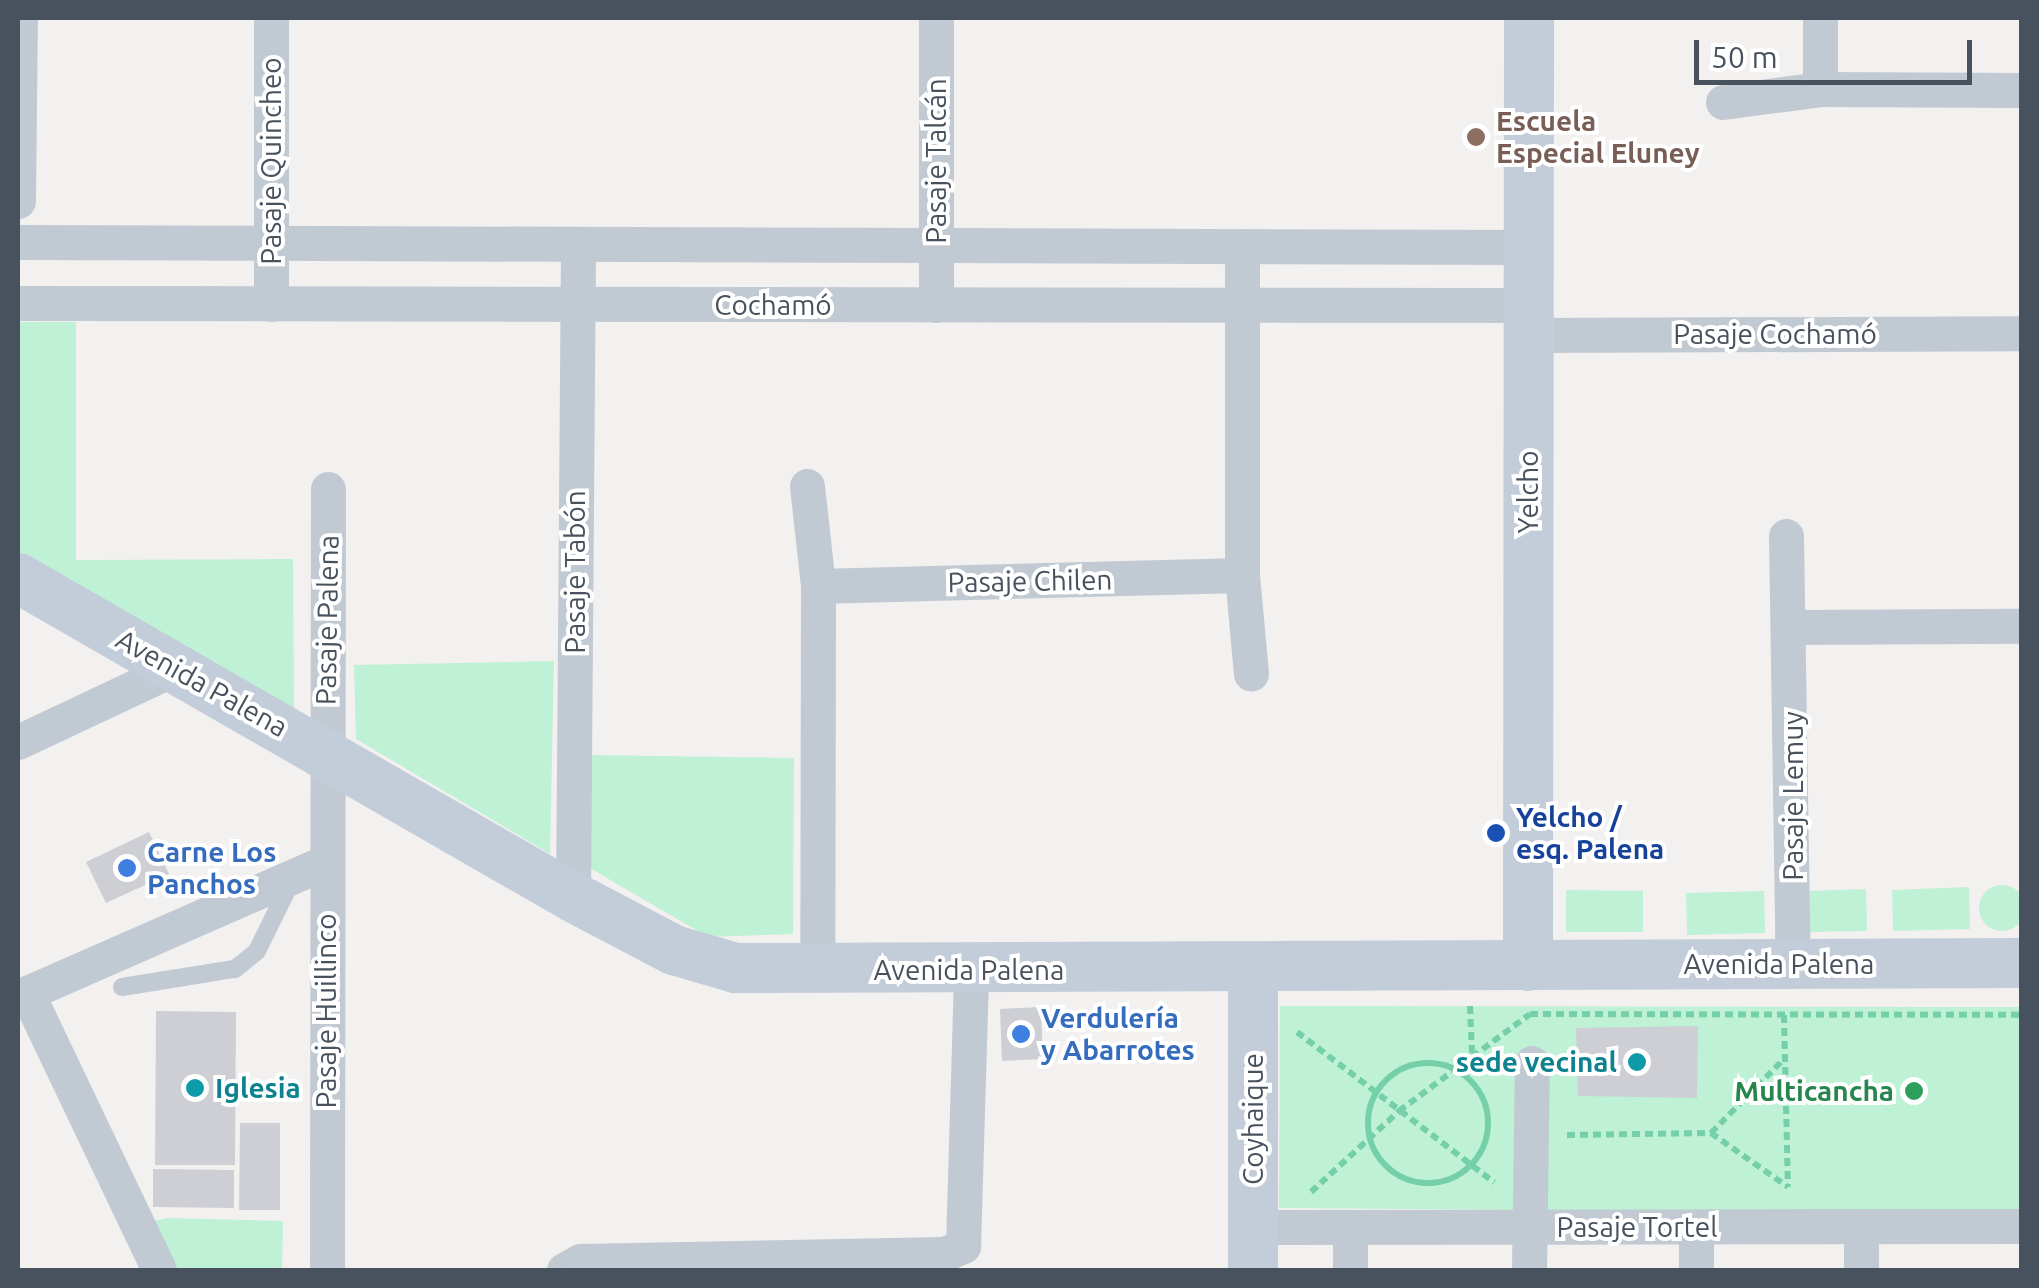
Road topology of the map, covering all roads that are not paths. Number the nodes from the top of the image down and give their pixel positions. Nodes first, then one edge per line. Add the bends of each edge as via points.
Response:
1 (20, 18) edge
2 (272, 18) edge
3 (936, 18) edge
4 (1529, 18) edge
5 (1820, 18) edge
6 (1820, 90) junction
7 (2022, 90) edge
8 (1723, 102) dead end
9 (18, 201) edge
10 (18, 242) edge
11 (271, 246) junction
12 (578, 246) junction
13 (1242, 246) junction
14 (936, 247) junction
15 (1529, 247) junction
16 (18, 304) edge
17 (271, 304) junction
18 (578, 304) junction
19 (936, 305) junction
20 (1242, 305) junction
21 (1529, 320) junction
22 (2022, 333) edge
23 (807, 486) dead end
24 (328, 488) dead end
25 (1786, 536) dead end
26 (1242, 576) junction
27 (18, 578) edge
28 (818, 586) junction
29 (2022, 626) edge
30 (1793, 627) junction
31 (173, 669) junction
32 (1251, 674) dead end
33 (18, 742) edge
34 (326, 751) junction
35 (326, 862) junction
36 (293, 877) junction
37 (573, 897) junction
38 (1793, 964) junction
39 (2022, 964) edge
40 (1528, 966) junction
41 (817, 970) junction
42 (971, 970) junction
43 (1253, 983) junction
44 (122, 986) dead end
45 (22, 995) edge
46 (1532, 1064) dead end
47 (1530, 1220) junction
48 (1696, 1226) junction
49 (1846, 1226) junction
50 (2022, 1226) edge
51 (1350, 1227) junction
52 (1260, 1241) edge
53 (158, 1270) edge
54 (326, 1270) edge
55 (564, 1270) edge
56 (1350, 1270) edge
57 (1529, 1270) edge
58 (1696, 1270) edge
59 (1861, 1270) edge

1 - 9 street
2 - 11 street, Pasaje Quincheo
3 - 14 street, Pasaje Talcán
4 - 15 street, Yelcho
5 - 6 street
6 - 7 street
6 - 8 street
10 - 11 street
11 - 12 street
11 - 17 street, Pasaje Quincheo
12 - 14 street
12 - 18 street, Pasaje Tabón
13 - 14 street
13 - 15 street
13 - 20 street
14 - 19 street, Pasaje Talcán
15 - 21 street, Yelcho
16 - 17 street, Cochamó
17 - 18 street, Cochamó
18 - 19 street, Cochamó
18 - 37 street, Pasaje Tabón
19 - 20 street, Cochamó
20 - 21 street, Cochamó
20 - 26 street
21 - 22 street, Pasaje Cochamó
21 - 40 street, Yelcho
23 - 28 street
24 - 34 street, Pasaje Palena
25 - 30 street, Pasaje Lemuy
26 - 28 street, Pasaje Chilen
26 - 32 street
27 - 31 street, Avenida Palena
28 - 41 street
29 - 30 street
30 - 38 street, Pasaje Lemuy
31 - 33 street
31 - 34 street, Avenida Palena
34 - 35 street, Pasaje Huillinco
34 - 37 street, Avenida Palena
35 - 36 street
35 - 54 street, Pasaje Huillinco
36 - 44 lane via 249,960 211,976
36 - 45 street
37 - 41 street, Avenida Palena via 715,964
38 - 39 street, Avenida Palena
38 - 40 street, Avenida Palena
40 - 43 street, Avenida Palena
41 - 42 street, Avenida Palena
42 - 43 street, Avenida Palena
42 - 55 street via 963,1246 944,1254 580,1261
43 - 52 street, Coyhaique
45 - 53 street
46 - 47 street
47 - 48 street, Pasaje Tortel
47 - 51 street, Pasaje Tortel
47 - 57 street
48 - 49 street, Pasaje Tortel
48 - 58 street
49 - 50 street, Pasaje Tortel
49 - 59 street
51 - 52 street, Pasaje Tortel
51 - 56 street

